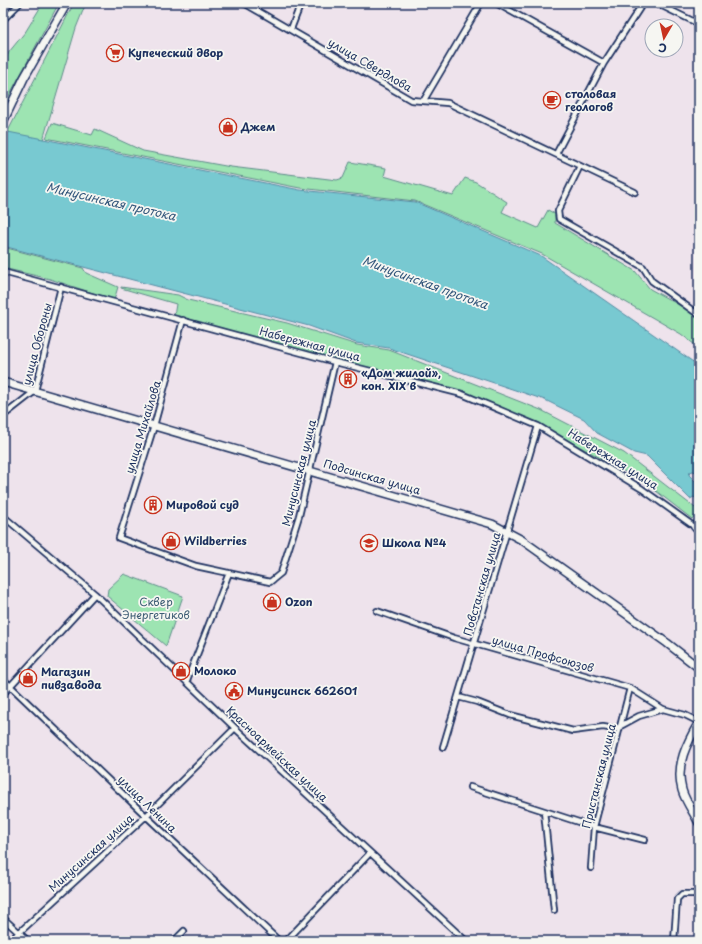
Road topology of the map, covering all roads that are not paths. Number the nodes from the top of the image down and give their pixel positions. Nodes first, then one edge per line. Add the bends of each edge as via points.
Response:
1 (20, 3) edge
2 (67, 3) edge
3 (244, 3) edge
4 (301, 3) edge
5 (481, 3) edge
6 (496, 3) edge
7 (643, 3) edge
8 (656, 3) edge
9 (3, 20) edge
10 (699, 24) edge
11 (291, 29) junction
12 (604, 63) junction
13 (424, 100) junction
14 (3, 122) edge
15 (556, 154) junction
16 (580, 166) junction
17 (635, 192) dead end
18 (3, 272) edge
19 (61, 287) junction
20 (699, 315) edge
21 (183, 320) junction
22 (335, 362) junction
23 (3, 382) edge
24 (35, 391) junction
25 (3, 416) edge
26 (154, 426) junction
27 (538, 426) junction
28 (309, 471) junction
29 (3, 516) edge
30 (698, 527) edge
31 (506, 531) junction
32 (229, 573) junction
33 (96, 594) junction
34 (377, 611) dead end
35 (474, 644) junction
36 (699, 668) edge
37 (3, 679) edge
38 (187, 680) junction
39 (11, 686) junction
40 (630, 688) junction
41 (3, 694) edge
42 (458, 697) junction
43 (663, 709) junction
44 (699, 722) edge
45 (621, 726) junction
46 (235, 728) junction
47 (443, 747) dead end
48 (470, 788) dead end
49 (544, 811) junction
50 (146, 816) junction
51 (699, 823) edge
52 (594, 827) junction
53 (644, 840) dead end
54 (370, 853) junction
55 (591, 868) dead end
56 (699, 894) edge
57 (554, 910) dead end
58 (3, 918) edge
59 (184, 931) dead end
60 (18, 932) junction
61 (10, 941) edge
62 (28, 941) edge
63 (174, 941) edge
64 (280, 941) edge
65 (286, 941) edge
66 (466, 941) edge
67 (674, 941) edge

1 - 9 street
2 - 14 street via 24,78
3 - 11 street, улица Свердлова
4 - 11 street
5 - 13 street
6 - 12 street
7 - 12 street
8 - 10 street
11 - 13 street, улица Свердлова via 411,100
12 - 15 street
13 - 15 street, улица Свердлова via 448,103
15 - 16 street, улица Свердлова
16 - 17 street, улица Свердлова
16 - 20 street via 558,211 559,220 643,267 652,280
18 - 19 street, Набережная улица
19 - 21 street, Набережная улица
19 - 24 street, улица Обороны
21 - 22 street, Набережная улица
21 - 26 street, улица Михайлова
22 - 27 street, Набережная улица via 462,394
22 - 28 street, Минусинская улица
23 - 24 street, Подсинская улица
24 - 25 street, улица Обороны
24 - 26 street, Подсинская улица
26 - 28 street, Подсинская улица
26 - 32 street, улица Михайлова via 119,538 196,566
27 - 30 street, Набережная улица via 642,489
27 - 31 street, Повстанская улица
28 - 31 street, Подсинская улица via 492,524
28 - 32 street, Минусинская улица via 299,516 281,573 270,582
29 - 33 street, Красноармейская улица
31 - 35 street, Повстанская улица
31 - 36 street, Подсинская улица
32 - 38 street
33 - 38 street, Красноармейская улица
33 - 39 street
34 - 35 street, улица Профсоюзов
35 - 40 street, улица Профсоюзов
35 - 42 street, Повстанская улица
37 - 39 street, улица Ленина
38 - 46 street, Красноармейская улица
39 - 41 street
39 - 50 street, улица Ленина
40 - 43 street, улица Профсоюзов
40 - 45 street, Пристанская улица
42 - 45 street via 510,715 573,731 603,727 615,729
42 - 47 street, Повстанская улица
43 - 44 street, улица Профсоюзов
43 - 45 street via 639,716
44 - 51 street via 686,745 679,770 682,790
45 - 52 street, Пристанская улица
46 - 50 street, Минусинская улица
46 - 54 street, Красноармейская улица
48 - 49 street
49 - 52 street
49 - 57 street
50 - 60 street, Минусинская улица
50 - 64 street, улица Ленина
52 - 53 street
52 - 55 street, Пристанская улица
54 - 65 street
54 - 66 street, Красноармейская улица
56 - 67 street via 682,894 677,898
58 - 60 street
59 - 63 street
60 - 61 street, Минусинская улица
60 - 62 street

